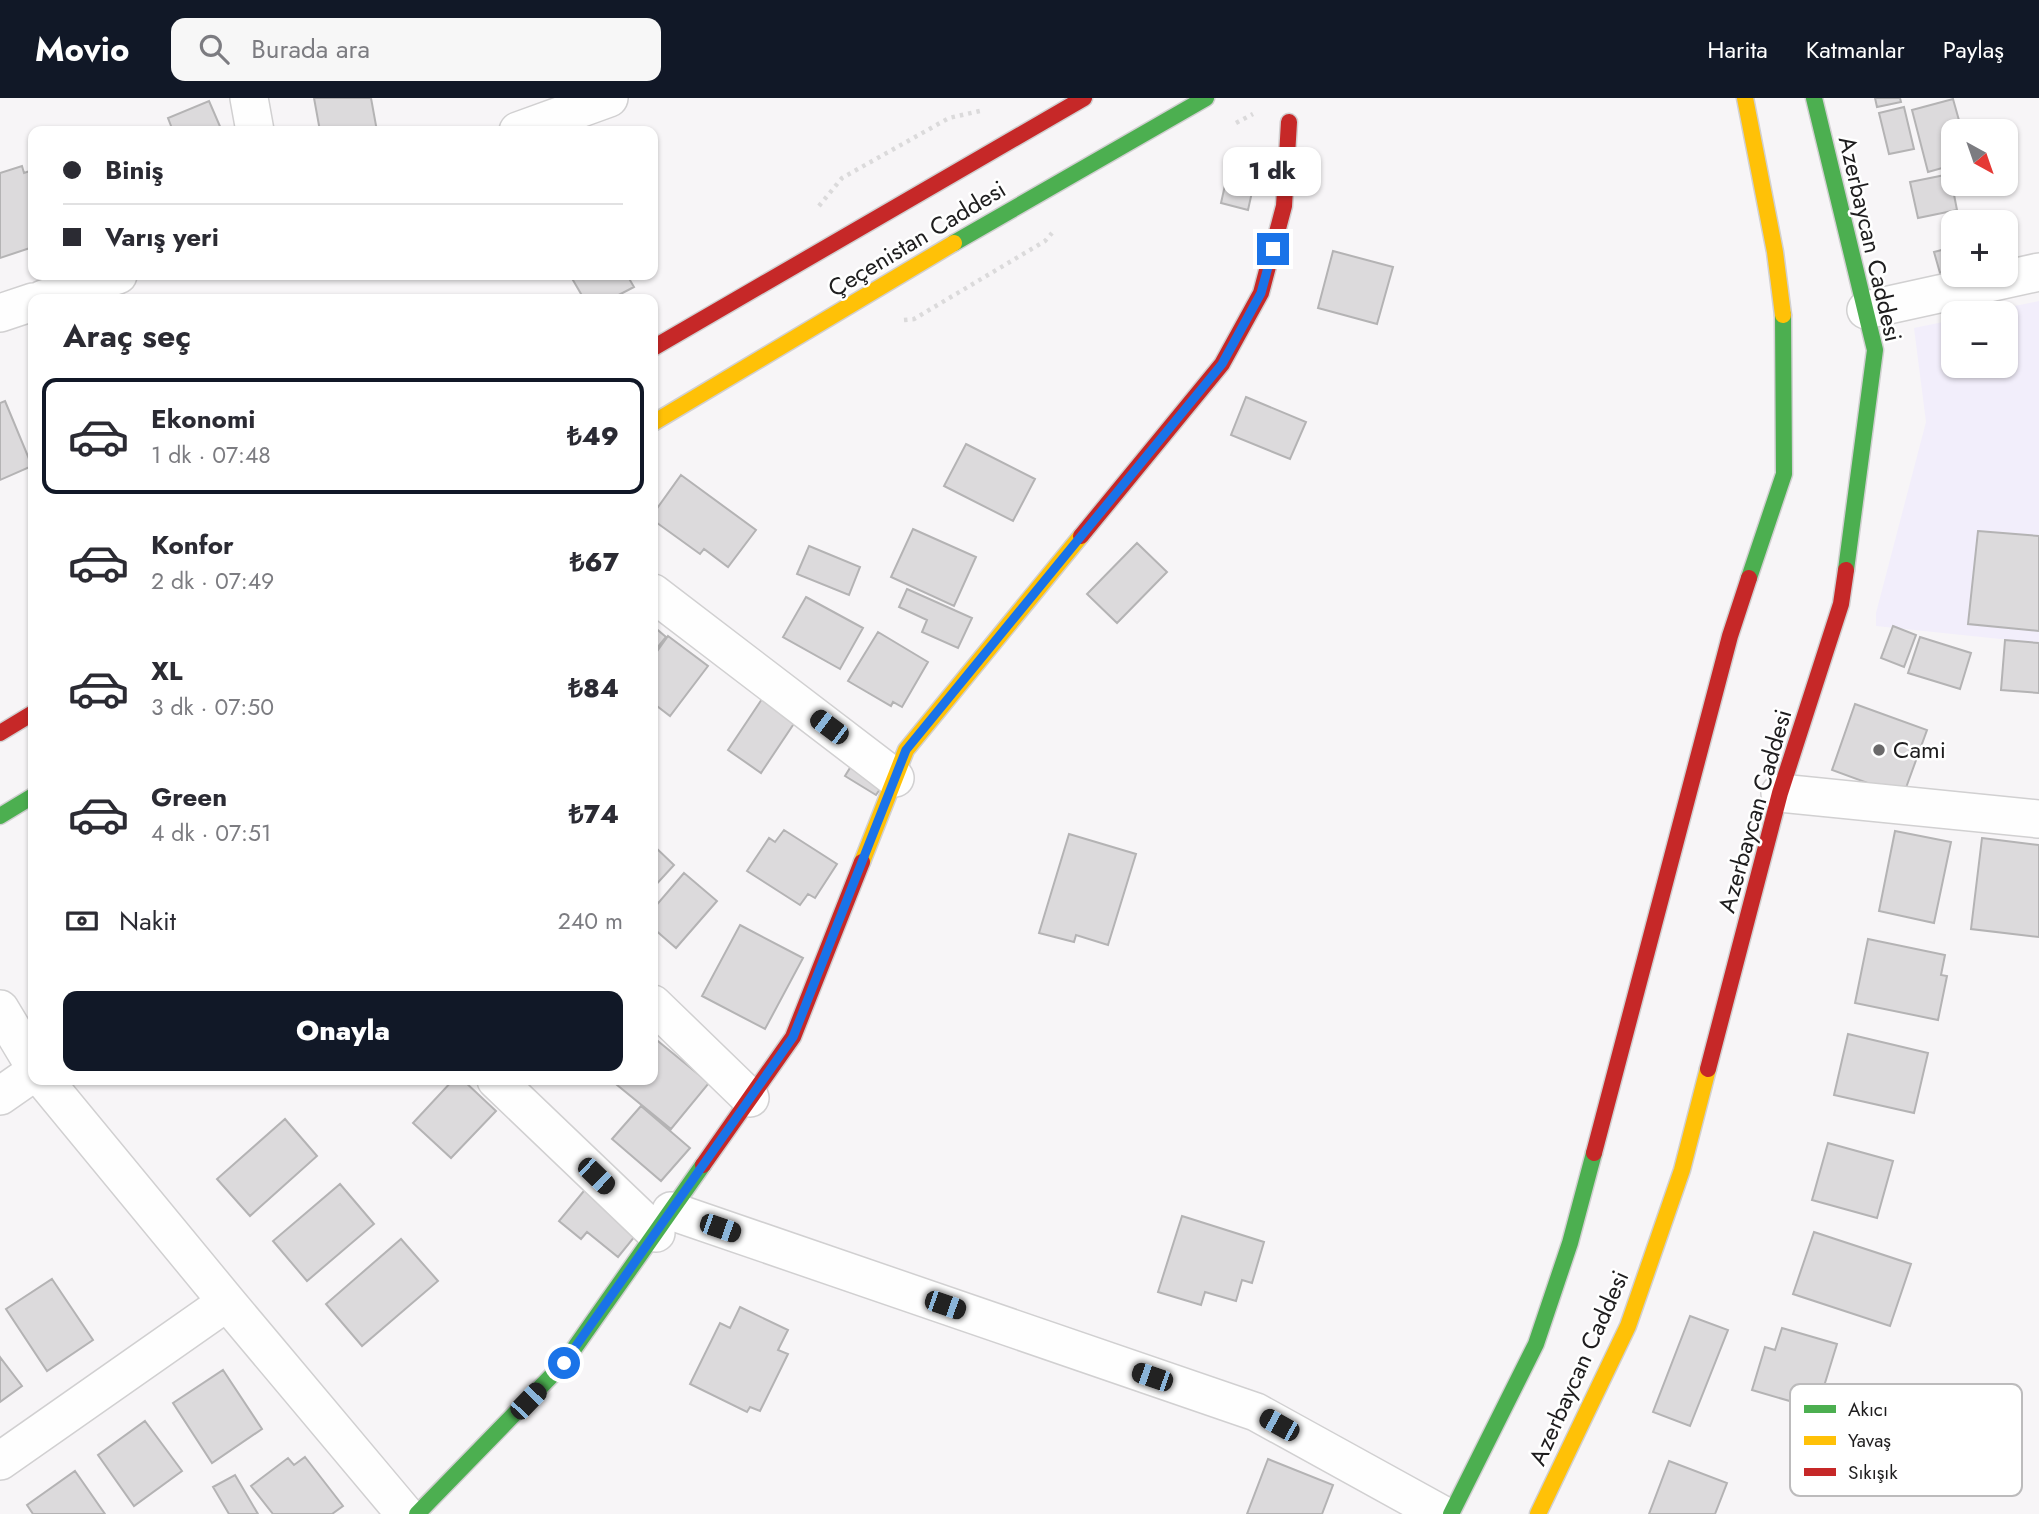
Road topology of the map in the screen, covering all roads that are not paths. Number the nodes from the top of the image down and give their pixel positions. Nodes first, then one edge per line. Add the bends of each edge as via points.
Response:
1 (249, 98) edge
2 (609, 98) edge
3 (1084, 98) edge
4 (1206, 98) edge
5 (1745, 98) edge
6 (1814, 98) edge
7 (1289, 122) dead end
8 (254, 126) edge
9 (533, 126) edge
10 (2039, 272) edge
11 (102, 280) edge
12 (59, 294) edge
13 (28, 304) edge
14 (1866, 310) junction
15 (0, 313) edge
16 (658, 345) edge
17 (658, 420) edge
18 (658, 597) edge
19 (28, 716) edge
20 (0, 733) edge
21 (895, 778) junction
22 (1780, 793) junction
23 (28, 799) edge
24 (0, 816) edge
25 (2039, 819) edge
26 (0, 1009) edge
27 (658, 1009) edge
28 (28, 1056) edge
29 (28, 1076) edge
30 (48, 1085) edge
31 (502, 1085) edge
32 (0, 1096) edge
33 (750, 1098) junction
34 (664, 1222) junction
35 (227, 1302) junction
36 (0, 1461) edge
37 (405, 1514) edge
38 (417, 1514) edge
39 (1441, 1514) edge
40 (1451, 1514) edge
41 (1538, 1514) edge

1 - 8 street
2 - 9 street
3 - 16 main road, Çeçenistan Caddesi
4 - 17 main road, Çeçenistan Caddesi
5 - 40 main road, Azerbaycan Caddesi via 1783,309 1784,474 1730,636 1570,1243 1536,1344
6 - 14 main road, Azerbaycan Caddesi
7 - 21 main road via 1284,206 1261,293 1222,364 906,750
10 - 14 street
11 - 12 street
13 - 15 street
14 - 22 main road, Azerbaycan Caddesi via 1875,350 1841,604
18 - 21 street
19 - 20 main road
21 - 33 main road via 793,1037
22 - 25 street
22 - 41 main road, Azerbaycan Caddesi via 1677,1183 1628,1326
23 - 24 main road
26 - 28 street
27 - 33 street
29 - 32 street
30 - 35 street
31 - 34 street
33 - 34 main road
34 - 38 main road via 564,1363
34 - 39 street via 1256,1412
35 - 36 street
35 - 37 street

